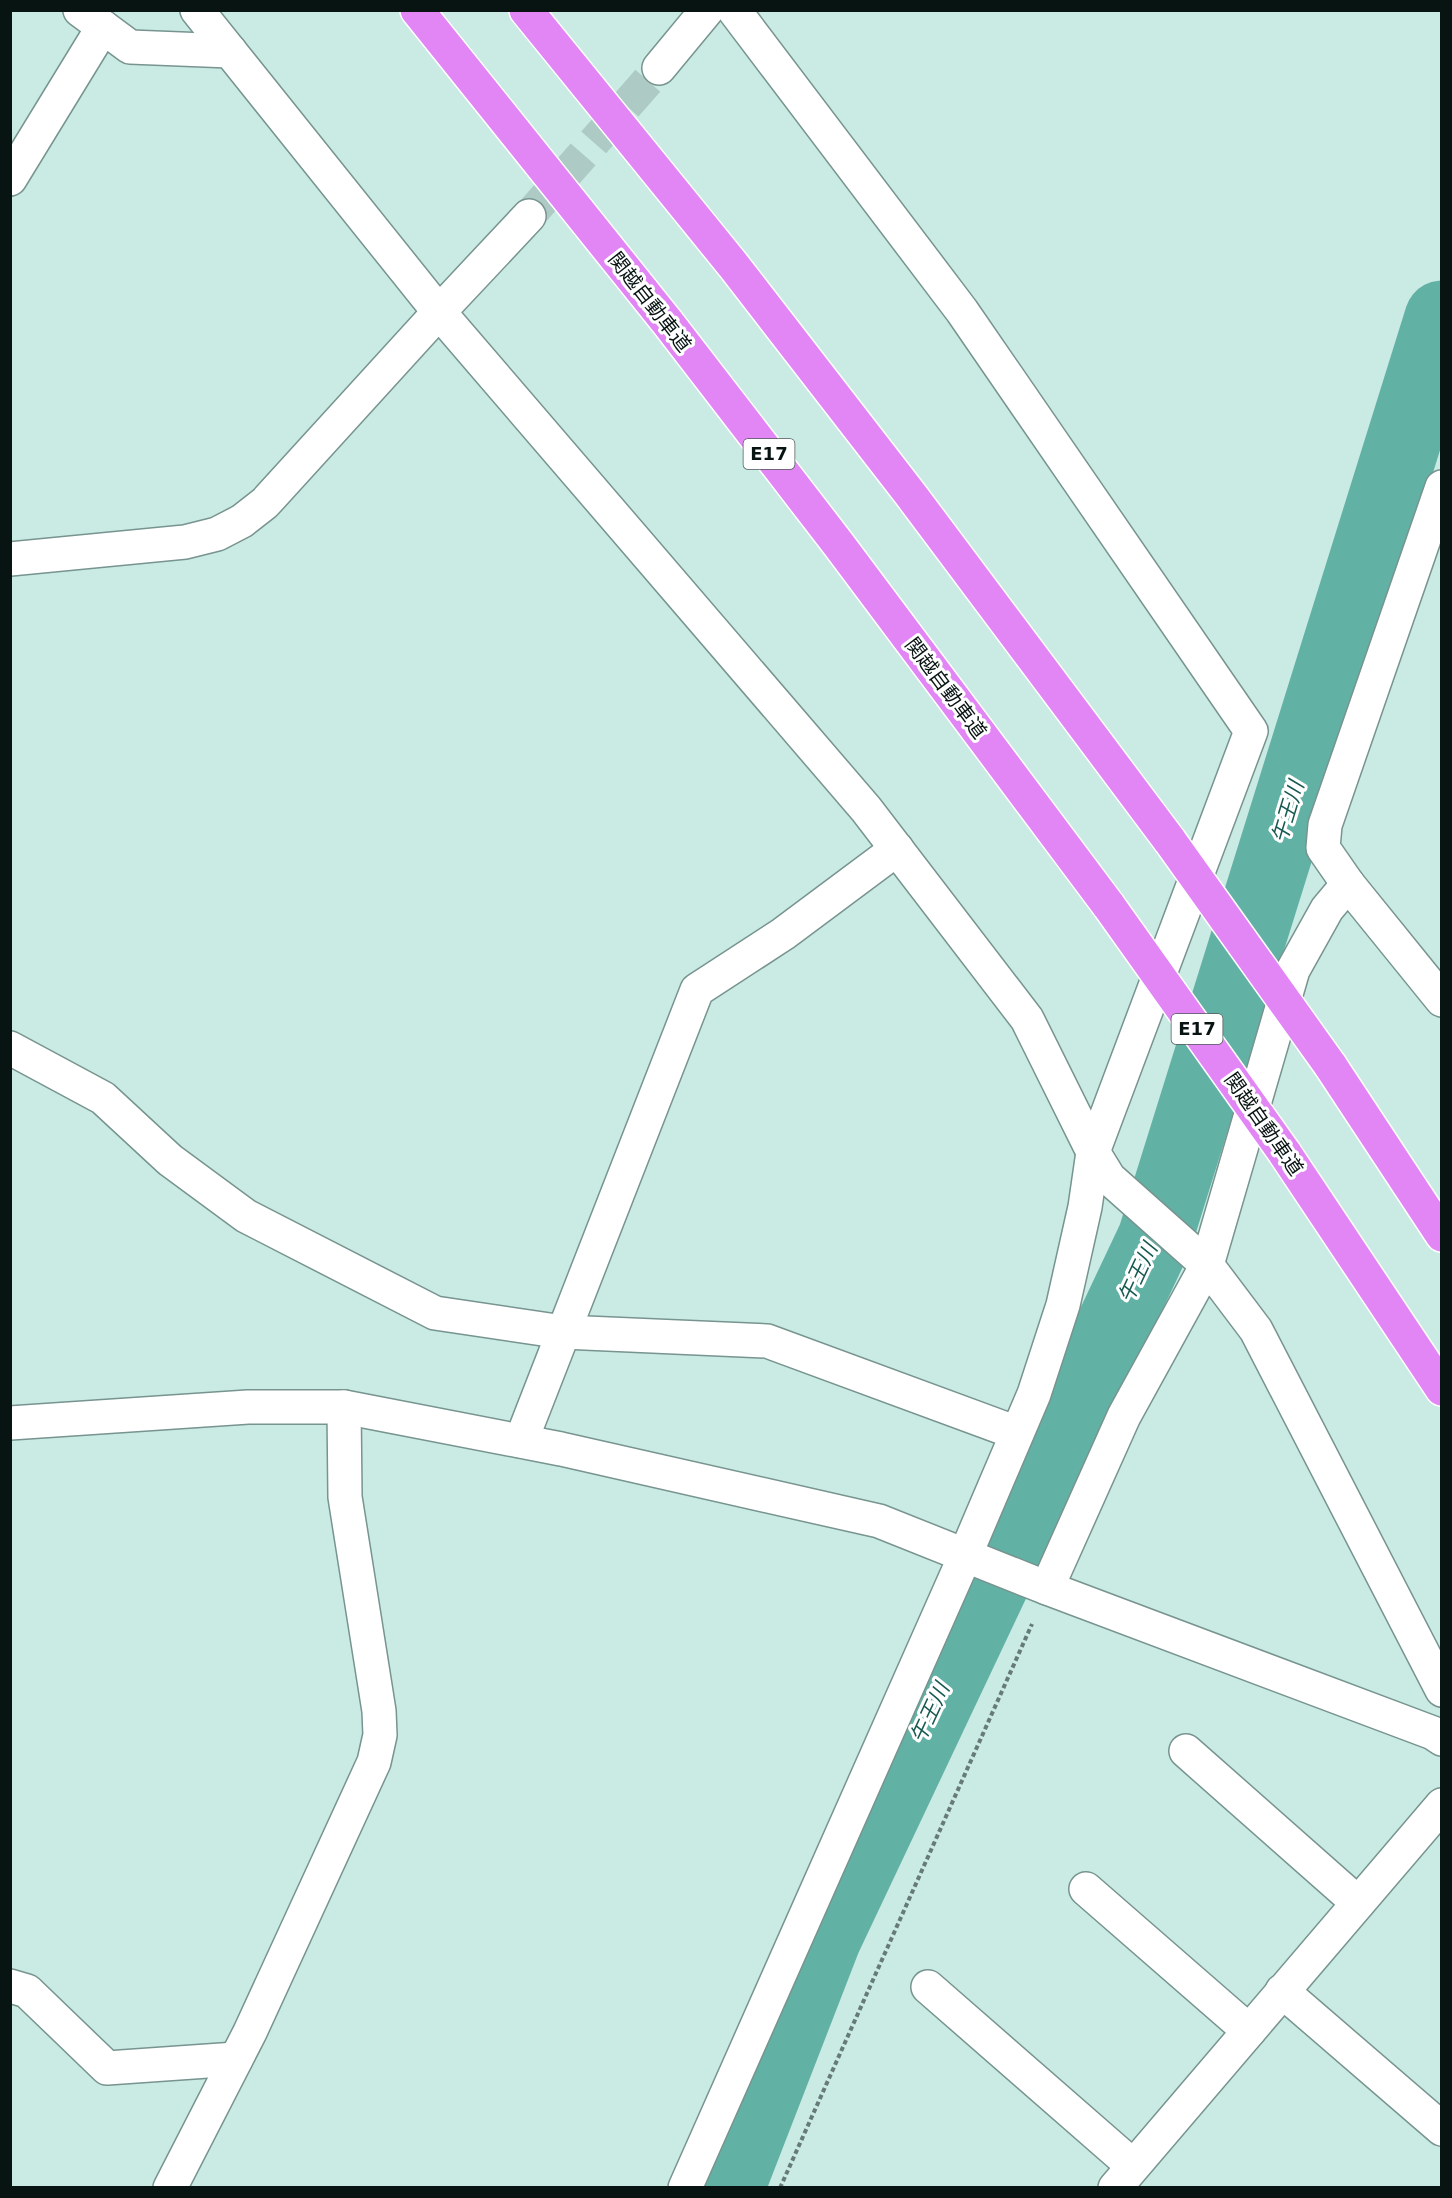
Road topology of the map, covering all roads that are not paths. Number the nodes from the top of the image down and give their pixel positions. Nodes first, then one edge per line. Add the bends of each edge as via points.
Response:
1 (197, 10) edge
2 (417, 10) edge
3 (526, 10) edge
4 (707, 10) edge
5 (734, 10) edge
6 (92, 19) edge
7 (230, 51) junction
8 (659, 68) tunnel mouth
9 (10, 179) edge
10 (529, 216) tunnel mouth
11 (439, 312) junction
12 (1442, 487) edge
13 (10, 559) edge
14 (897, 849) junction
15 (1348, 884) junction
16 (1442, 1000) edge
17 (10, 1048) edge
18 (1101, 1165) junction
19 (1442, 1235) edge
20 (1201, 1259) junction
21 (563, 1332) junction
22 (1442, 1389) edge
23 (344, 1407) junction
24 (10, 1423) edge
25 (1017, 1433) junction
26 (521, 1441) junction
27 (969, 1556) junction
28 (1039, 1585) junction
29 (1442, 1690) edge
30 (1442, 1739) edge
31 (1186, 1751) dead end
32 (1442, 1805) edge
33 (1086, 1889) dead end
34 (1358, 1903) junction
35 (10, 1986) edge
36 (928, 1987) dead end
37 (1282, 1991) junction
38 (1249, 2031) junction
39 (236, 2059) junction
40 (1442, 2129) edge
41 (1124, 2177) edge
42 (170, 2187) edge
43 (685, 2187) edge

1 - 7 street
2 - 22 highway, 関越自動車道 / E17, bridge via 839,545 1109,906 1284,1152
3 - 19 highway, bridge via 748,284 1170,841 1330,1065
4 - 8 street
5 - 18 street via 962,311 1251,731
6 - 7 street via 130,47
6 - 9 street
7 - 11 street
10 - 11 street
11 - 13 street via 265,503 242,521 217,534 185,542
11 - 14 street via 867,809
12 - 15 street via 1325,825 1323,848
14 - 18 street via 1028,1018
14 - 21 street via 783,934 697,990
15 - 16 street
15 - 20 street via 1327,909 1293,970
17 - 21 street via 103,1098 170,1160 246,1216 435,1313
18 - 20 street
18 - 25 street via 1086,1207 1063,1305
20 - 28 street
20 - 29 street via 1256,1330
21 - 25 street via 767,1341
21 - 26 street
23 - 24 street via 248,1407
23 - 26 street
23 - 39 street via 345,1497 380,1735 374,1762
25 - 27 street
26 - 27 street via 879,1521
27 - 28 street
27 - 43 street
28 - 30 street
31 - 34 street
32 - 34 street
33 - 38 street
34 - 37 street
35 - 39 street via 27,1991 107,2068
36 - 41 street
37 - 38 street
37 - 40 street
38 - 41 street
39 - 42 street

